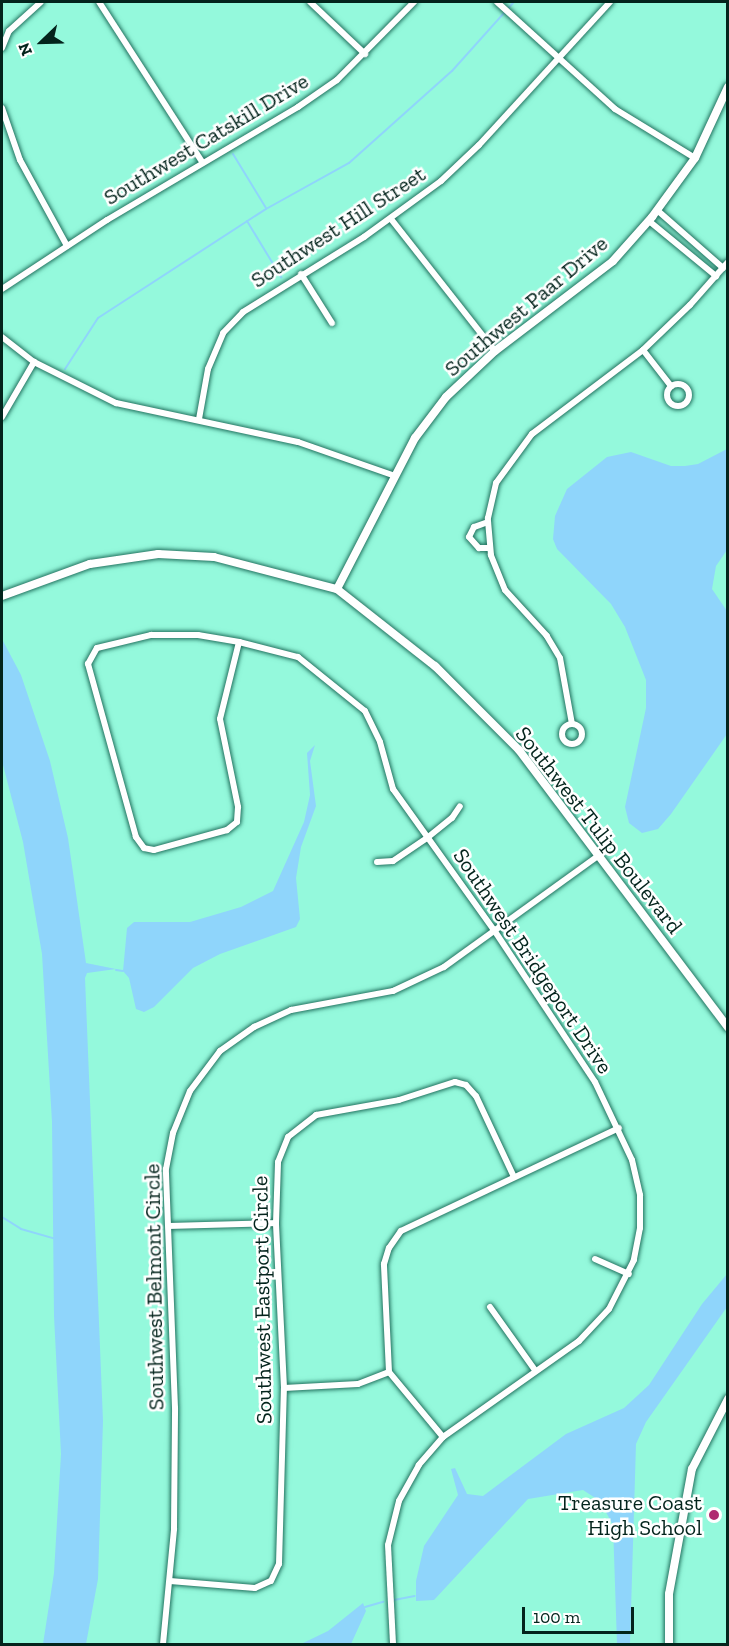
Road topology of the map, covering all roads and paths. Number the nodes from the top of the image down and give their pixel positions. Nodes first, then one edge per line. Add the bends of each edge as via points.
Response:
1 (41, 2) edge
2 (99, 2) edge
3 (310, 2) edge
4 (414, 2) edge
5 (497, 2) edge
6 (610, 2) edge
7 (2, 48) edge
8 (365, 54) junction
9 (559, 59) junction
10 (728, 87) edge
11 (2, 108) edge
12 (695, 158) junction
13 (202, 162) junction
14 (657, 210) junction
15 (391, 219) junction
16 (649, 221) junction
17 (67, 246) junction
18 (725, 265) edge
19 (301, 274) junction
20 (716, 276) junction
21 (2, 289) edge
22 (332, 323) dead end
23 (2, 337) edge
24 (643, 350) junction
25 (495, 351) junction
26 (34, 362) junction
27 (671, 386) dead end
28 (2, 417) edge
29 (199, 418) junction
30 (395, 476) junction
31 (488, 522) junction
32 (490, 548) junction
33 (337, 589) junction
34 (2, 596) edge
35 (239, 642) junction
36 (572, 724) dead end
37 (460, 806) dead end
38 (427, 838) junction
39 (598, 856) junction
40 (377, 862) dead end
41 (494, 930) junction
42 (728, 1027) edge
43 (619, 1128) junction
44 (514, 1177) junction
45 (276, 1223) junction
46 (171, 1226) junction
47 (595, 1259) dead end
48 (629, 1274) junction
49 (490, 1307) dead end
50 (535, 1370) junction
51 (389, 1372) junction
52 (284, 1388) junction
53 (728, 1399) edge
54 (443, 1437) junction
55 (170, 1581) junction
56 (163, 1644) edge
57 (393, 1644) edge
58 (669, 1644) edge

1 - 7 street via 9,31
2 - 13 street
3 - 8 street
4 - 8 street, Southwest Catskill Drive
5 - 9 street
6 - 9 street, Southwest Hill Street
8 - 13 street, Southwest Catskill Drive via 298,107
9 - 12 street via 615,109
9 - 15 street, Southwest Hill Street via 479,145
10 - 12 street, Southwest Paar Drive
11 - 17 street via 20,160
12 - 14 street, Southwest Paar Drive
13 - 17 street, Southwest Catskill Drive
14 - 16 street, Southwest Paar Drive
14 - 18 street
15 - 19 street, Southwest Hill Street
15 - 25 street
16 - 20 street
16 - 25 street, Southwest Paar Drive via 613,261
17 - 21 street, Southwest Catskill Drive
18 - 20 street
19 - 22 street
19 - 29 street, Southwest Hill Street via 243,312 223,333 208,369
20 - 24 street
23 - 26 street
24 - 27 street
24 - 31 street via 553,416 518,450 496,483
25 - 30 street, Southwest Paar Drive via 446,397 415,438
26 - 28 street
26 - 29 street via 116,403
29 - 30 street via 298,441
30 - 33 street, Southwest Paar Drive
31 - 32 street
31 - 32 street via 474,527 469,537 479,548
32 - 36 street via 505,590 547,636 560,658
33 - 34 street, Southwest Tulip Boulevard via 214,557 158,554 90,564
33 - 39 street, Southwest Tulip Boulevard via 435,666 519,750
35 - 35 street, Southwest Bridgeport Drive via 220,719 238,807 237,822 208,836 154,850 144,848 136,837 89,669 90,656 102,646 151,635 198,635
35 - 38 street, Southwest Bridgeport Drive via 298,657 365,711 380,742 393,789
37 - 38 street via 452,818
38 - 40 street via 393,861
38 - 41 street, Southwest Bridgeport Drive
39 - 41 street, Southwest Belmont Circle
39 - 42 street, Southwest Tulip Boulevard
41 - 43 street, Southwest Bridgeport Drive via 574,1046
41 - 46 street, Southwest Belmont Circle via 444,967 393,991 291,1010 254,1027 220,1051 190,1091 172,1133 166,1168
43 - 44 street
43 - 48 street, Southwest Bridgeport Drive via 637,1177 642,1214
44 - 45 street, Southwest Eastport Circle via 477,1096 466,1084 455,1082 399,1100 316,1114 288,1137 278,1162
44 - 51 street via 400,1231 389,1248 384,1264
45 - 46 street
45 - 52 street, Southwest Eastport Circle
46 - 55 street, Southwest Belmont Circle via 175,1408
47 - 48 street
48 - 50 street, Southwest Bridgeport Drive via 599,1322 579,1341
49 - 50 street
50 - 54 street, Southwest Bridgeport Drive
51 - 52 street via 358,1384
51 - 54 street
52 - 55 street, Southwest Eastport Circle via 277,1573 272,1581 255,1588
53 - 58 street via 692,1469 669,1594
54 - 57 street, Southwest Bridgeport Drive via 419,1465 396,1512 388,1545
55 - 56 street, Southwest Belmont Circle

